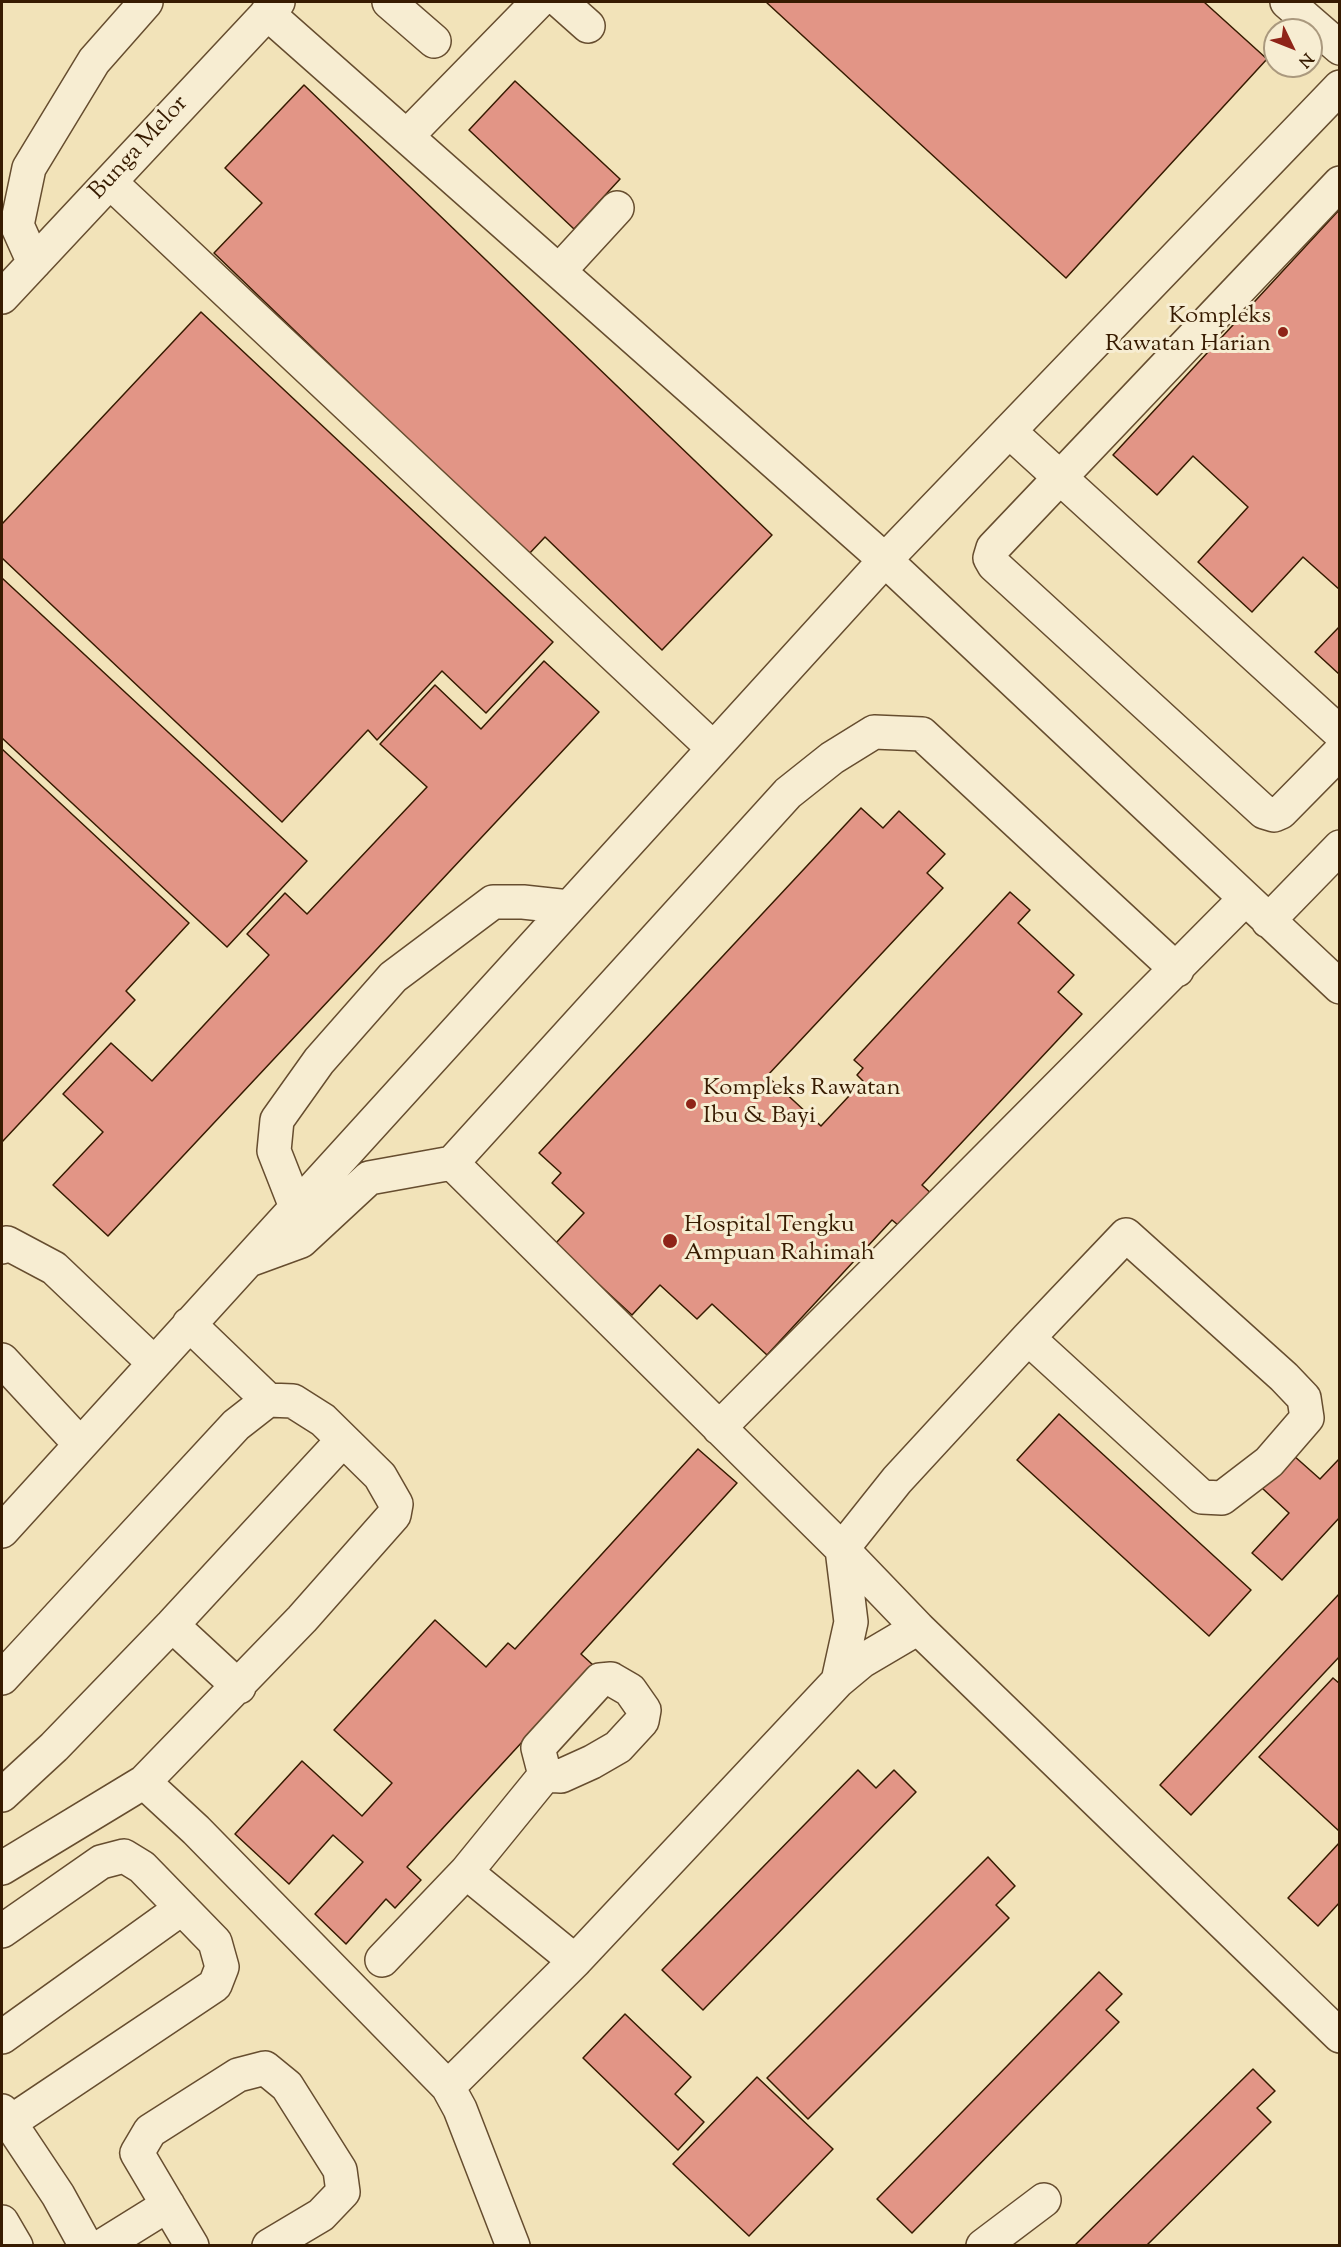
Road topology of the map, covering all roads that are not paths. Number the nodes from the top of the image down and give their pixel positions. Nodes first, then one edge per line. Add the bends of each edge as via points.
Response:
1 (146, 2) edge
2 (389, 2) edge
3 (538, 2) edge
4 (561, 2) edge
5 (1287, 2) edge
6 (273, 7) edge
7 (588, 26) dead end
8 (434, 41) dead end
9 (1340, 48) edge
10 (1340, 87) edge
11 (408, 135) junction
12 (110, 182) junction
13 (1340, 183) edge
14 (617, 208) dead end
15 (34, 263) junction
16 (560, 270) junction
17 (2, 297) edge
18 (1009, 431) junction
19 (1062, 476) junction
20 (885, 560) junction
21 (1340, 733) edge
22 (713, 748) junction
23 (1340, 752) edge
24 (1340, 848) edge
25 (1245, 899) junction
26 (569, 907) junction
27 (1268, 921) junction
28 (1177, 970) junction
29 (1340, 987) edge
30 (452, 1163) junction
31 (296, 1207) junction
32 (2, 1248) edge
33 (247, 1260) junction
34 (189, 1324) junction
35 (1028, 1338) junction
36 (2, 1360) edge
37 (154, 1363) junction
38 (268, 1400) junction
39 (719, 1428) junction
40 (343, 1440) junction
41 (80, 1444) junction
42 (2, 1531) edge
43 (842, 1549) junction
44 (172, 1625) junction
45 (918, 1628) junction
46 (2, 1678) edge
47 (838, 1681) junction
48 (239, 1687) junction
49 (545, 1775) dead end
50 (144, 1782) junction
51 (2, 1794) edge
52 (2, 1868) edge
53 (466, 1872) junction
54 (182, 1908) junction
55 (2, 1931) edge
56 (382, 1960) dead end
57 (575, 1960) junction
58 (1340, 2036) edge
59 (2, 2037) edge
60 (448, 2087) junction
61 (5, 2117) edge
62 (1044, 2200) dead end
63 (168, 2205) junction
64 (2, 2222) edge
65 (16, 2246) edge
66 (86, 2246) edge
67 (102, 2246) edge
68 (192, 2246) edge
69 (269, 2246) edge
70 (513, 2246) edge
71 (983, 2246) edge

1 - 15 street via 94,61 29,168 17,225
2 - 8 street
3 - 11 street
4 - 7 street
5 - 9 street
6 - 11 street
6 - 12 street, Bunga Melor
10 - 18 street
11 - 16 street
12 - 15 street, Bunga Melor
12 - 22 street
13 - 19 street
14 - 16 street
15 - 17 street, Bunga Melor
16 - 20 street
18 - 19 street
18 - 20 street
19 - 21 street
19 - 23 street via 993,548 990,558 994,565 1264,812 1281,812
20 - 22 street
20 - 25 street
22 - 26 street
24 - 27 street
25 - 27 street
25 - 28 street
26 - 31 street
26 - 31 street via 493,902 393,977 319,1061 277,1120 274,1151
27 - 29 street
28 - 30 street via 922,734 874,732 832,758 788,793
28 - 39 street
30 - 33 street via 369,1178 301,1241
30 - 39 street
31 - 33 street
32 - 37 street via 7,1243 54,1268
33 - 34 street
34 - 37 street
34 - 38 street
35 - 35 street via 1202,1497 1222,1498 1269,1462 1307,1418 1304,1398 1284,1377 1125,1235
35 - 43 street via 897,1480
36 - 41 street
37 - 41 street
38 - 40 street via 293,1401 323,1420
38 - 46 street via 236,1425
39 - 43 street
40 - 44 street
40 - 48 street via 380,1476 396,1504 394,1515
41 - 42 street
43 - 45 street
43 - 47 street via 851,1622
44 - 48 street
44 - 51 street via 54,1747
45 - 47 street via 862,1661
45 - 58 street
47 - 57 street
48 - 50 street
49 - 53 street
50 - 52 street
50 - 60 street
53 - 56 street
53 - 57 street
54 - 55 street via 142,1867 124,1856 101,1862
54 - 59 street
54 - 61 street via 215,1942 222,1966 215,1985
57 - 60 street
60 - 70 street
61 - 66 street via 58,2195
62 - 71 street
63 - 67 street
63 - 68 street
63 - 69 street via 137,2153 150,2131 238,2075 264,2068 287,2086 340,2170 343,2192 321,2215
64 - 65 street

